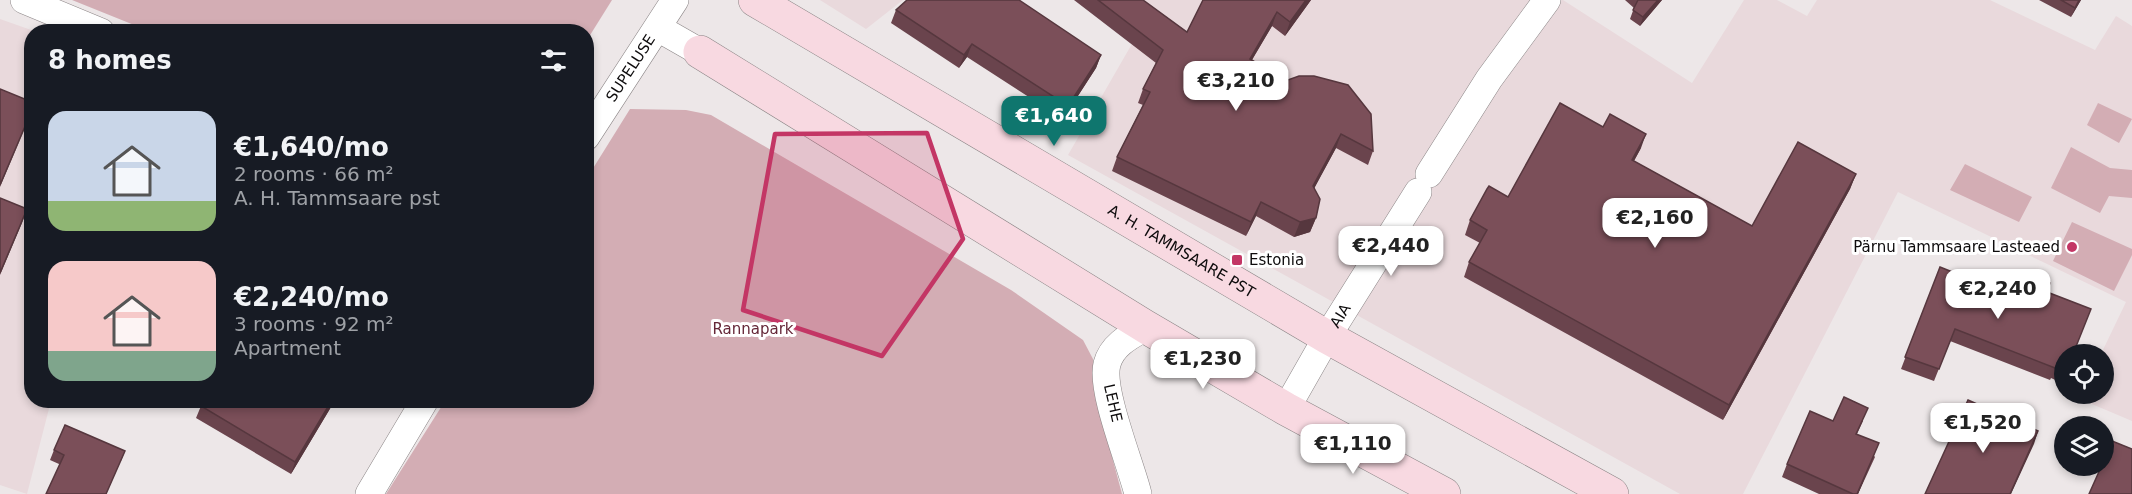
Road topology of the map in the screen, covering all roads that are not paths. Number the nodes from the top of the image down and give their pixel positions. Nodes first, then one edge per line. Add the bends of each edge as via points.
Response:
1 (24, 0) edge
2 (675, 0) edge
3 (754, 0) edge
4 (1547, 0) edge
5 (82, 24) edge
6 (658, 28) junction
7 (700, 52) joint
8 (594, 125) edge
9 (1146, 327) junction
10 (1327, 337) junction
11 (420, 408) edge
12 (1286, 409) junction
13 (1603, 492) edge
14 (369, 494) edge
15 (1138, 494) edge
16 (1444, 494) edge

1 - 5 street
2 - 6 street, SUPELUSE
3 - 10 street, A. H. TAMMSAARE PST
4 - 10 street, AIA via 1489,79
6 - 7 street
6 - 8 street, SUPELUSE
7 - 9 street
9 - 12 street
9 - 15 street, LEHE via 1119,343 1107,364 1107,388
10 - 12 street, AIA
10 - 13 street, A. H. TAMMSAARE PST
11 - 14 street
12 - 16 street

